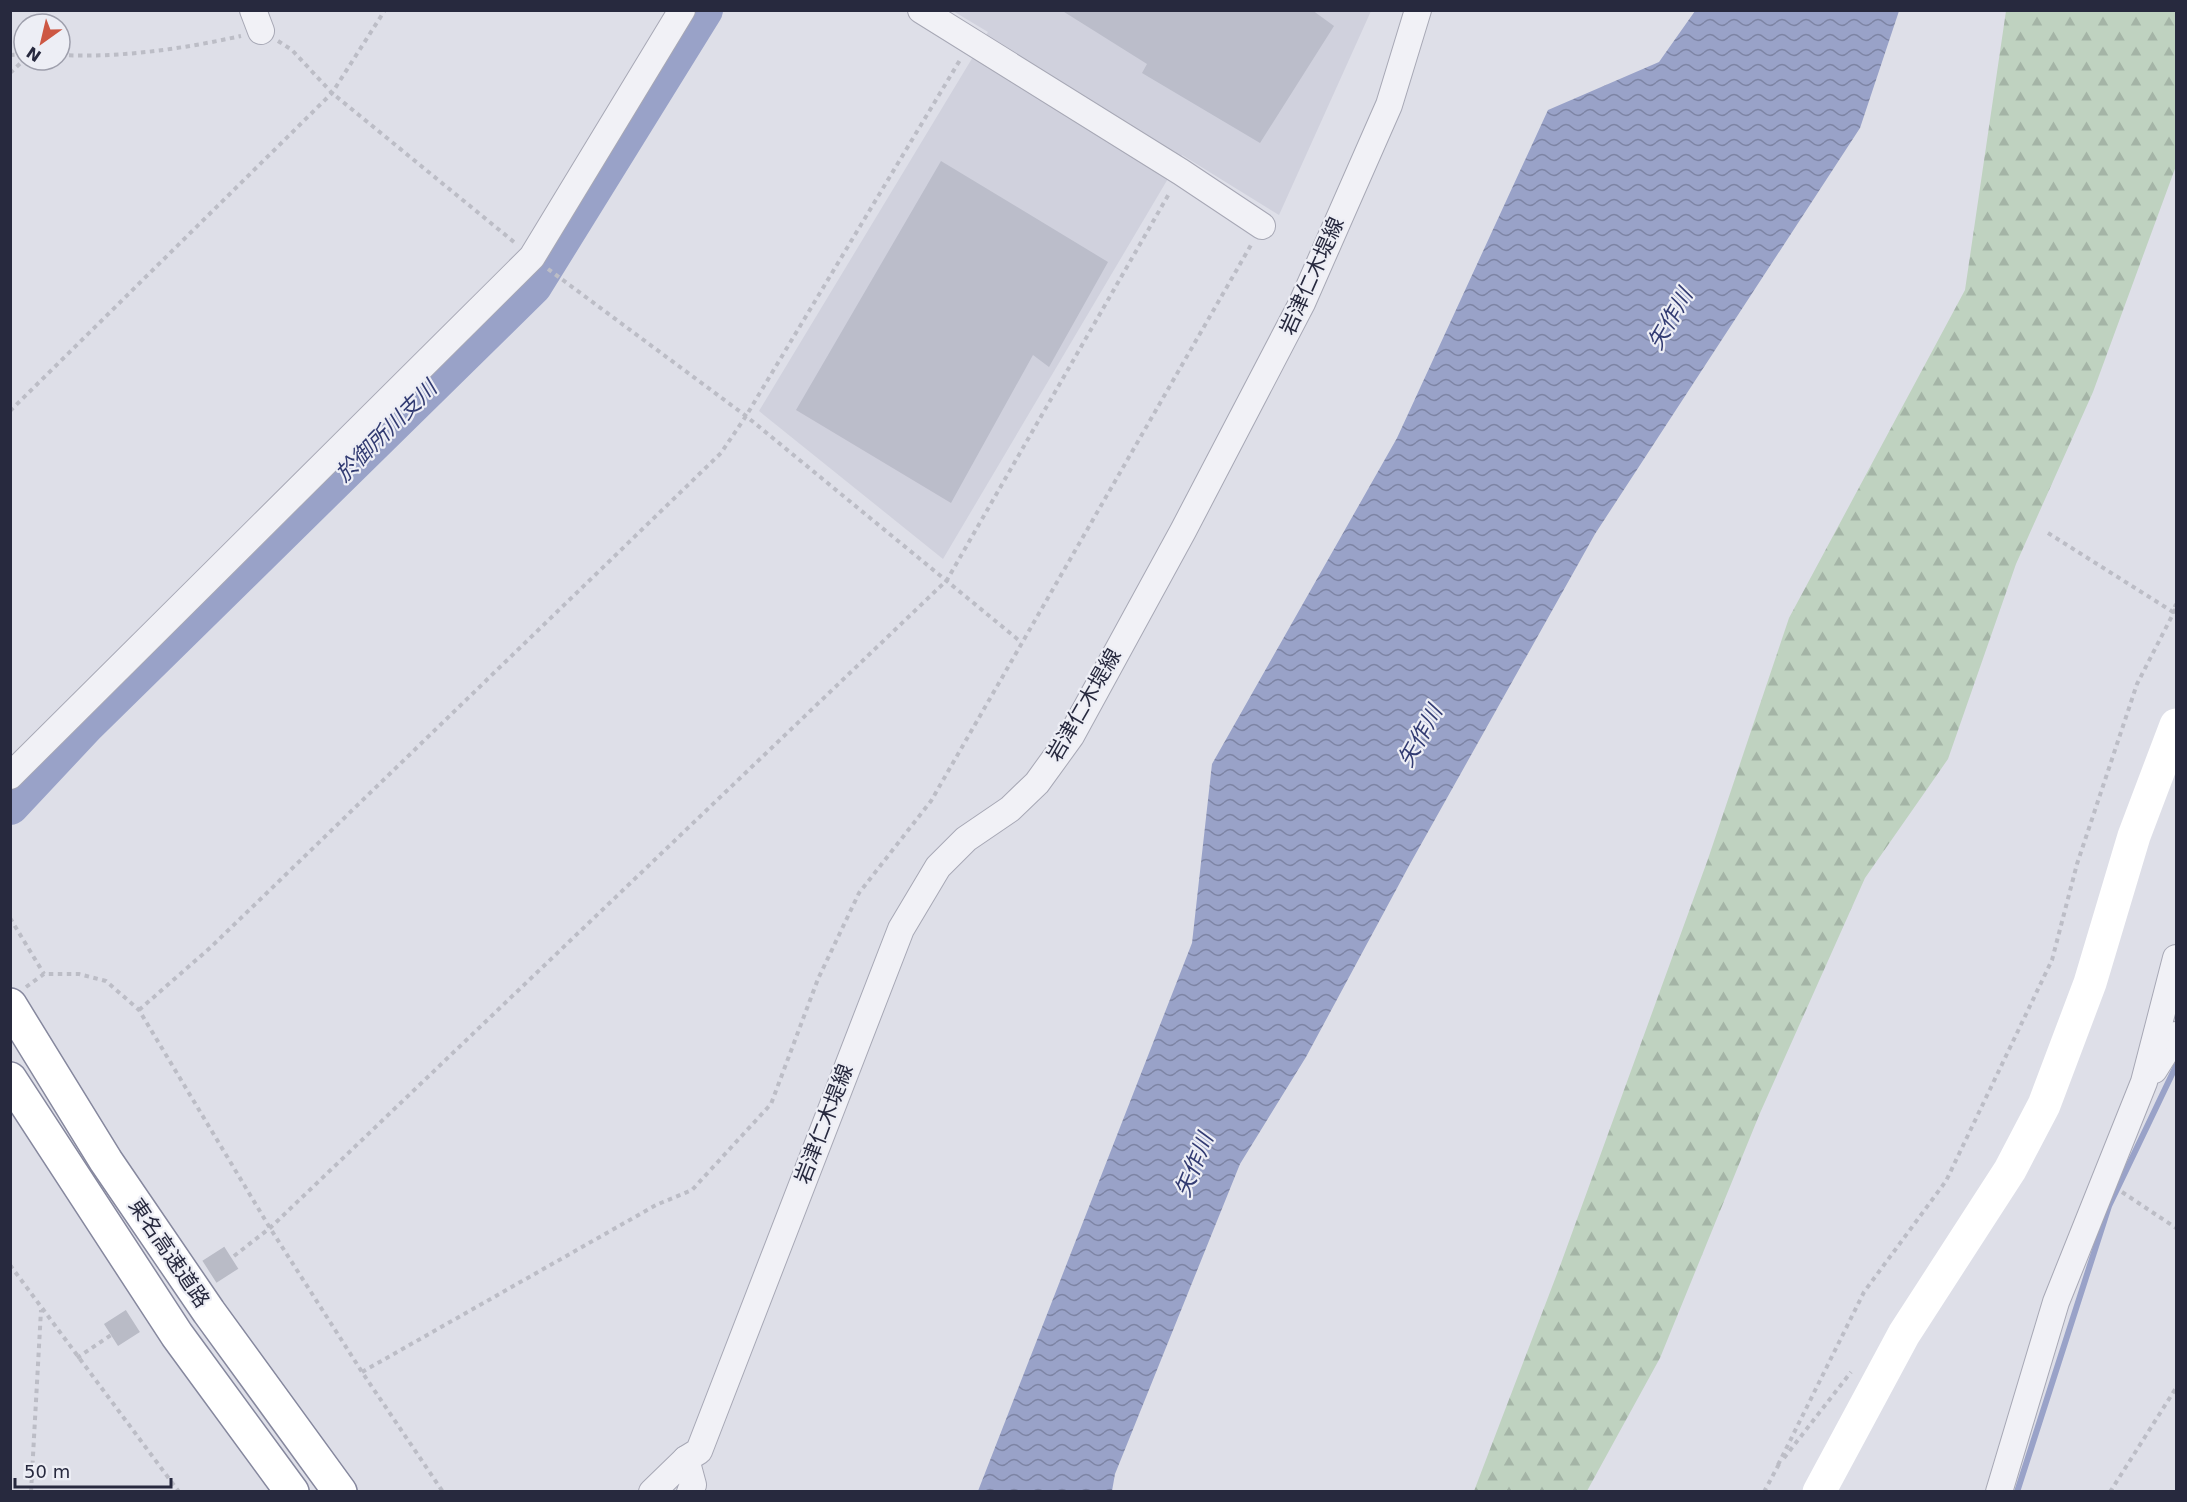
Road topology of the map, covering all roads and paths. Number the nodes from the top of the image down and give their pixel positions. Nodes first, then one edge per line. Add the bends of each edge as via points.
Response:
1 (385, 10) edge
2 (682, 10) edge
3 (921, 10) edge
4 (1418, 10) edge
5 (257, 21) edge
6 (971, 42) junction
7 (72, 55) edge
8 (332, 93) junction
9 (1181, 172) junction
10 (1262, 226) joint
11 (532, 257) junction
12 (10, 411) edge
13 (746, 416) junction
14 (2048, 533) dead end
15 (947, 580) junction
16 (2175, 608) edge
17 (1021, 642) junction
18 (2176, 725) edge
19 (10, 776) edge
20 (10, 918) edge
21 (2176, 958) edge
22 (10, 1005) edge
23 (139, 1010) junction
24 (2176, 1035) edge
25 (10, 1079) edge
26 (2144, 1082) junction
27 (2104, 1180) junction
28 (270, 1228) junction
29 (2176, 1228) edge
30 (234, 1256) tunnel mouth
31 (10, 1265) edge
32 (41, 1309) junction
33 (111, 1335) tunnel mouth
34 (77, 1358) junction
35 (1855, 1368) dead end
36 (362, 1372) junction
37 (2176, 1388) edge
38 (686, 1459) junction
39 (1778, 1465) junction
40 (31, 1491) edge
41 (178, 1491) edge
42 (292, 1491) edge
43 (340, 1491) edge
44 (443, 1491) edge
45 (652, 1491) edge
46 (690, 1491) edge
47 (1764, 1491) edge
48 (1819, 1491) edge
49 (2000, 1491) edge
50 (2110, 1491) edge

1 - 8 path
2 - 11 street
3 - 6 street
4 - 38 street, 岩津仁木堤線 via 1389,105 1302,303 1071,736 1037,783 1010,809 966,839 938,867 901,929 699,1451
5 - 7 path via 165,50
5 - 8 path via 292,50
6 - 9 street
6 - 13 path
8 - 11 path
8 - 12 path
9 - 10 street
9 - 15 path
10 - 17 path
11 - 13 path
11 - 19 street
13 - 15 path
13 - 23 path via 721,453 211,947
14 - 16 path
15 - 17 path
15 - 28 path
16 - 39 path via 2137,684 2077,864 2047,970 1946,1181 1864,1292
17 - 36 path via 931,801 859,893 818,979 771,1104 692,1190 656,1205
18 - 48 main road via 2134,836 2090,983 2044,1105 2010,1170 1904,1334
20 - 23 path via 44,974 79,974 106,981
21 - 26 street
22 - 43 main road, 東名高速道路 via 106,1161 209,1312
23 - 28 path
24 - 26 street
25 - 42 main road, 東名高速道路 via 177,1335
26 - 27 street
27 - 29 path
27 - 49 street via 2056,1302
28 - 30 path
28 - 36 path
31 - 32 path
32 - 34 path
32 - 40 path
33 - 34 path
34 - 41 path
35 - 39 path
36 - 44 path
37 - 50 path
38 - 45 street, 岩津仁木堤線
38 - 46 street via 693,1485
39 - 47 path

